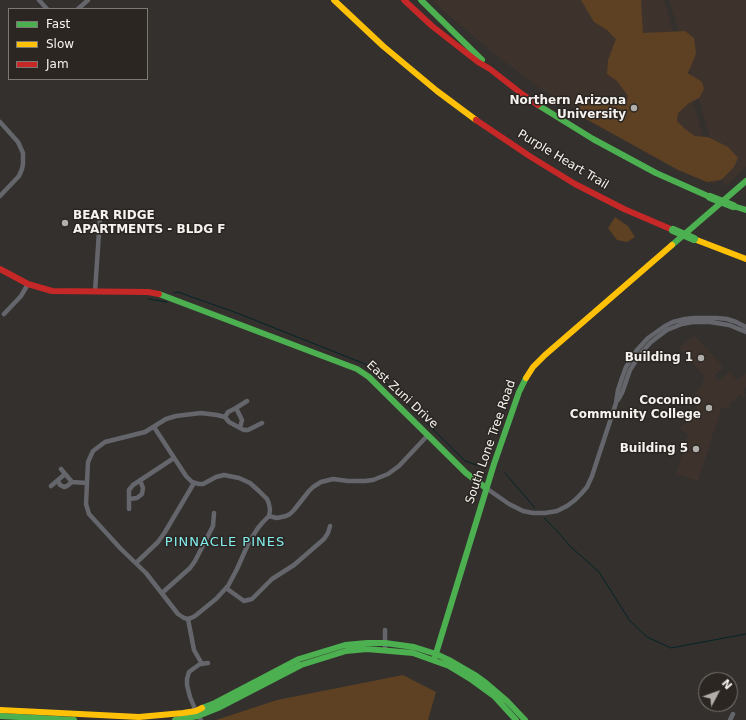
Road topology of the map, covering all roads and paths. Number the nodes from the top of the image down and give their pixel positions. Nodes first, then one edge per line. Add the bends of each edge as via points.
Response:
1 (39, 0) edge
2 (88, 0) edge
3 (334, 0) edge
4 (404, 0) edge
5 (420, 0) edge
6 (46, 8) edge
7 (79, 8) edge
8 (490, 69) junction
9 (0, 122) edge
10 (746, 181) edge
11 (0, 196) edge
12 (746, 210) edge
13 (103, 212) dead end
14 (746, 259) edge
15 (0, 268) edge
16 (28, 284) junction
17 (95, 292) junction
18 (4, 314) dead end
19 (746, 327) edge
20 (746, 332) edge
21 (247, 401) dead end
22 (616, 403) junction
23 (236, 408) junction
24 (225, 417) junction
25 (262, 423) dead end
26 (154, 427) junction
27 (240, 428) junction
28 (428, 435) junction
29 (174, 458) junction
30 (61, 469) dead end
31 (65, 474) junction
32 (140, 480) junction
33 (58, 481) junction
34 (72, 482) junction
35 (87, 483) junction
36 (194, 483) junction
37 (51, 486) dead end
38 (486, 488) junction
39 (129, 499) junction
40 (129, 509) dead end
41 (214, 513) dead end
42 (269, 516) junction
43 (330, 526) dead end
44 (136, 563) junction
45 (226, 588) junction
46 (162, 593) junction
47 (188, 619) junction
48 (385, 630) dead end
49 (385, 646) junction
50 (435, 657) junction
51 (0, 710) edge
52 (732, 714) dead end
53 (0, 716) edge
54 (198, 717) edge
55 (74, 720) edge
56 (175, 720) edge
57 (516, 720) edge
58 (524, 720) edge
59 (730, 720) edge

1 - 6 street
2 - 7 street
3 - 14 main road, Purple Heart Trail, bridge via 448,99 484,126 575,184 624,209
4 - 8 main road via 445,36
5 - 8 main road
8 - 12 main road, bridge via 526,96 593,139 656,173
9 - 11 street via 18,142 23,153 23,164 19,176
10 - 38 main road, South Lone Tree Road via 533,367 519,392
13 - 17 street via 100,217
15 - 16 main road, East Zuni Drive
16 - 17 main road, East Zuni Drive via 52,291
16 - 18 street via 21,296
17 - 28 main road, East Zuni Drive via 157,293 357,369 369,377
19 - 22 street, East Zuni Drive via 727,319 711,318 685,319 665,326 648,338 631,359 622,378
20 - 22 street, East Zuni Drive via 729,325 710,322 682,324 667,330 641,353 630,370
21 - 23 street
22 - 38 street, East Zuni Drive via 590,482 567,506 545,513 523,511
23 - 24 street
23 - 27 street via 242,420
24 - 26 street via 201,413 176,416
24 - 27 street
25 - 27 street via 248,430
26 - 29 street
26 - 35 street via 139,434 105,442 96,448 88,462
28 - 38 main road, East Zuni Drive
28 - 42 street via 388,474 365,481 332,479 321,482 312,487 290,514 277,518
29 - 32 street
29 - 36 street
30 - 31 street
31 - 33 street
31 - 34 street
32 - 39 street via 131,487
32 - 39 street via 144,488 142,494
33 - 34 street via 64,487
33 - 37 street
34 - 35 street
35 - 44 street via 86,504 89,514
36 - 42 street via 203,484 224,475 245,480 266,499 269,504
36 - 44 street via 166,532
38 - 50 main road, South Lone Tree Road
39 - 40 street
41 - 46 street via 213,526 193,564
42 - 45 street via 249,542
43 - 45 street via 324,539 252,599 244,601
44 - 46 street
45 - 47 street via 216,599
46 - 47 street via 181,616
47 - 54 street via 194,650 205,664 191,670 187,679 190,697
48 - 49 street
49 - 50 main road
49 - 54 main road via 346,651 301,665
50 - 57 main road via 494,696
50 - 58 main road via 469,671 486,683
51 - 54 main road via 139,717
52 - 59 street
53 - 55 main road
54 - 56 main road

